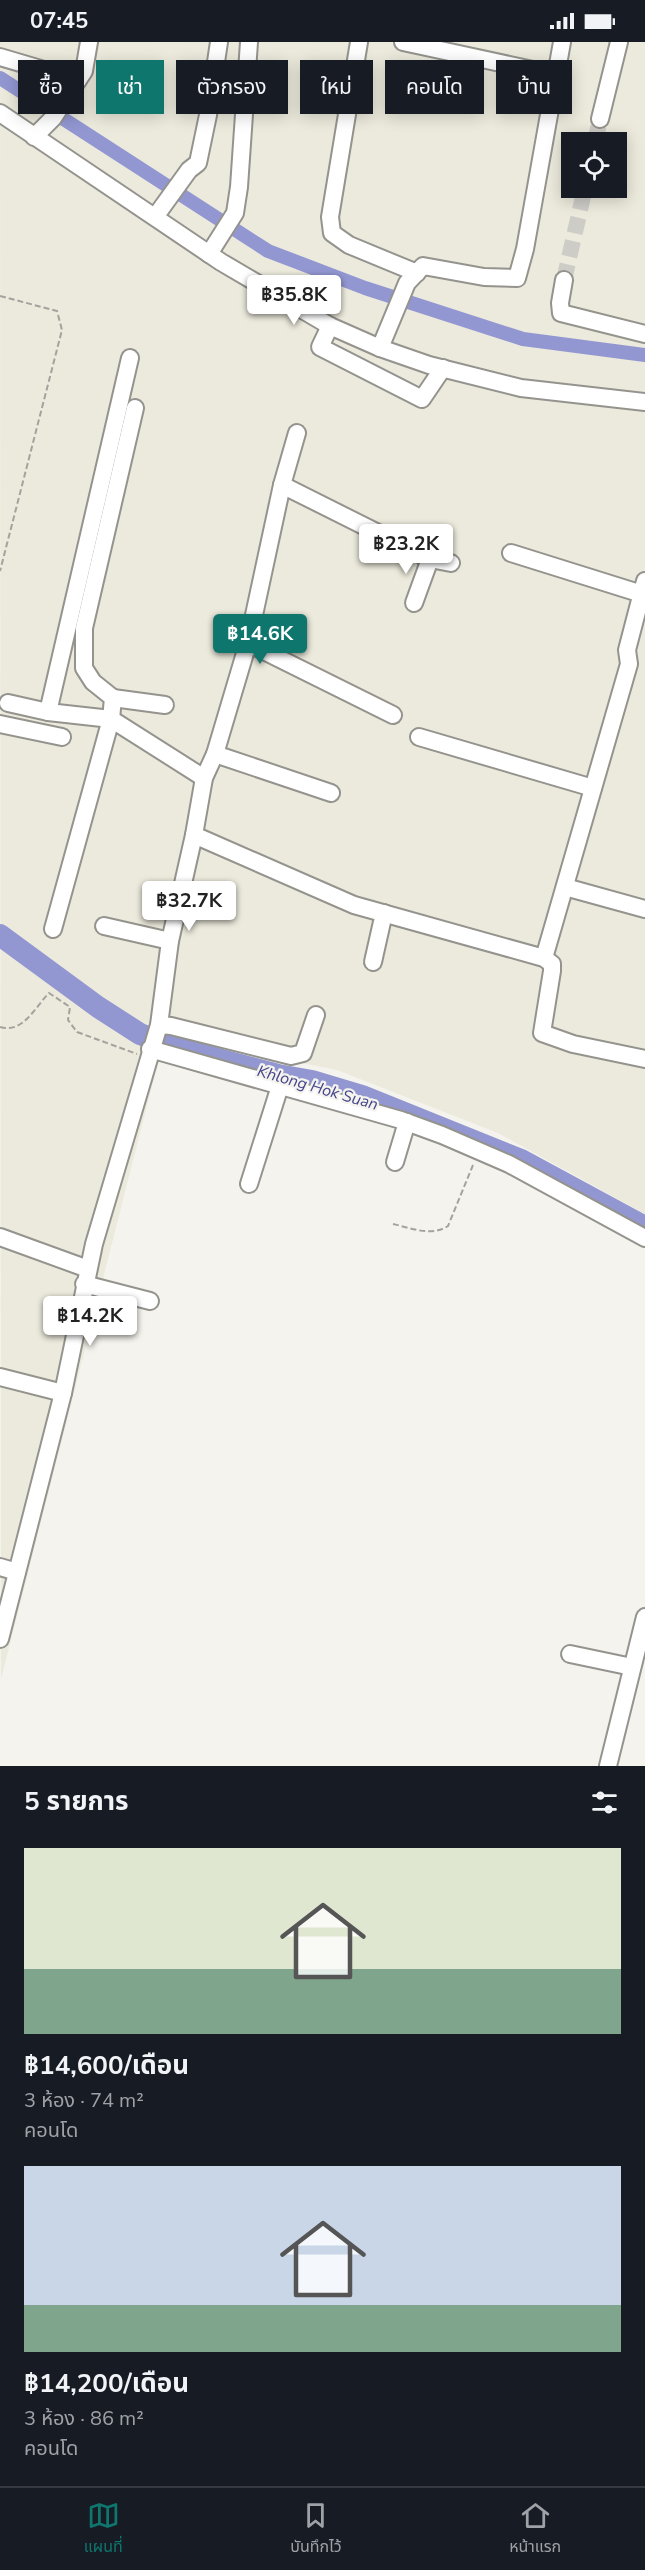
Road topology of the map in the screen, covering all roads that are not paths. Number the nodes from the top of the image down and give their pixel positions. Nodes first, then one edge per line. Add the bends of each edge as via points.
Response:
1 (89, 42) edge
2 (219, 42) edge
3 (249, 42) edge
4 (359, 42) edge
5 (404, 42) edge
6 (562, 42) edge
7 (618, 42) edge
8 (0, 57) edge
9 (559, 60) edge
10 (18, 62) edge
11 (496, 62) edge
12 (84, 71) edge
13 (0, 113) edge
14 (56, 114) edge
15 (549, 114) edge
16 (600, 119) tunnel mouth
17 (34, 137) junction
18 (155, 217) junction
19 (210, 254) junction
20 (412, 278) junction
21 (564, 280) tunnel mouth
22 (330, 326) junction
23 (645, 334) edge
24 (380, 348) junction
25 (130, 358) dead end
26 (443, 368) junction
27 (645, 402) edge
28 (135, 408) dead end
29 (297, 433) dead end
30 (282, 486) junction
31 (510, 553) dead end
32 (430, 559) junction
33 (451, 563) dead end
34 (643, 587) edge
35 (414, 603) dead end
36 (248, 643) junction
37 (113, 698) junction
38 (165, 705) dead end
39 (48, 712) junction
40 (393, 715) dead end
41 (111, 719) junction
42 (6, 725) edge
43 (62, 737) dead end
44 (419, 737) dead end
45 (215, 754) junction
46 (204, 778) junction
47 (593, 788) junction
48 (331, 793) dead end
49 (194, 835) junction
50 (565, 887) junction
51 (645, 909) edge
52 (384, 913) junction
53 (104, 926) dead end
54 (53, 929) dead end
55 (170, 941) junction
56 (544, 958) junction
57 (373, 962) dead end
58 (316, 1015) dead end
59 (159, 1025) junction
60 (150, 1051) junction
61 (645, 1059) edge
62 (280, 1086) junction
63 (407, 1122) junction
64 (395, 1162) dead end
65 (249, 1184) dead end
66 (0, 1238) edge
67 (645, 1238) edge
68 (86, 1277) junction
69 (150, 1301) dead end
70 (0, 1377) edge
71 (63, 1393) junction
72 (0, 1567) edge
73 (17, 1572) junction
74 (645, 1617) edge
75 (0, 1639) edge
76 (570, 1654) dead end
77 (632, 1667) junction
78 (608, 1766) edge

1 - 12 street
2 - 18 street via 198,163
3 - 19 street via 235,213
4 - 20 street via 330,217 332,233
5 - 11 street
6 - 9 street
7 - 16 street
8 - 10 street
13 - 17 street
14 - 17 street
15 - 20 street via 525,249 516,278 423,266
17 - 18 street
18 - 19 street
19 - 22 street
20 - 24 street
21 - 23 street via 561,313
22 - 24 street
22 - 26 street via 320,346 422,399
24 - 26 street
25 - 39 street
26 - 27 street via 520,388
28 - 37 street via 84,628 84,668 93,682
29 - 30 street
30 - 32 street
30 - 36 street
31 - 34 street
32 - 33 street
32 - 35 street
34 - 47 street via 627,650 629,664
36 - 40 street
36 - 45 street
37 - 38 street
37 - 41 street
39 - 41 street
39 - 42 street via 12,704
41 - 46 street
41 - 54 street
42 - 43 street
44 - 47 street
45 - 46 street
45 - 48 street
46 - 49 street
47 - 50 street
49 - 52 street via 354,905
49 - 55 street
50 - 51 street
50 - 56 street
52 - 56 street
52 - 57 street
53 - 55 street
55 - 59 street
56 - 61 street via 552,964 552,971 542,1033 573,1044
58 - 59 street via 303,1053 291,1056
59 - 60 street
60 - 62 street
60 - 68 street
62 - 63 street
62 - 65 street
63 - 64 street
63 - 67 street via 509,1164
66 - 68 street
68 - 69 street
68 - 71 street
70 - 71 street
71 - 73 street
72 - 73 street
73 - 75 street
74 - 77 street
76 - 77 street
77 - 78 street

